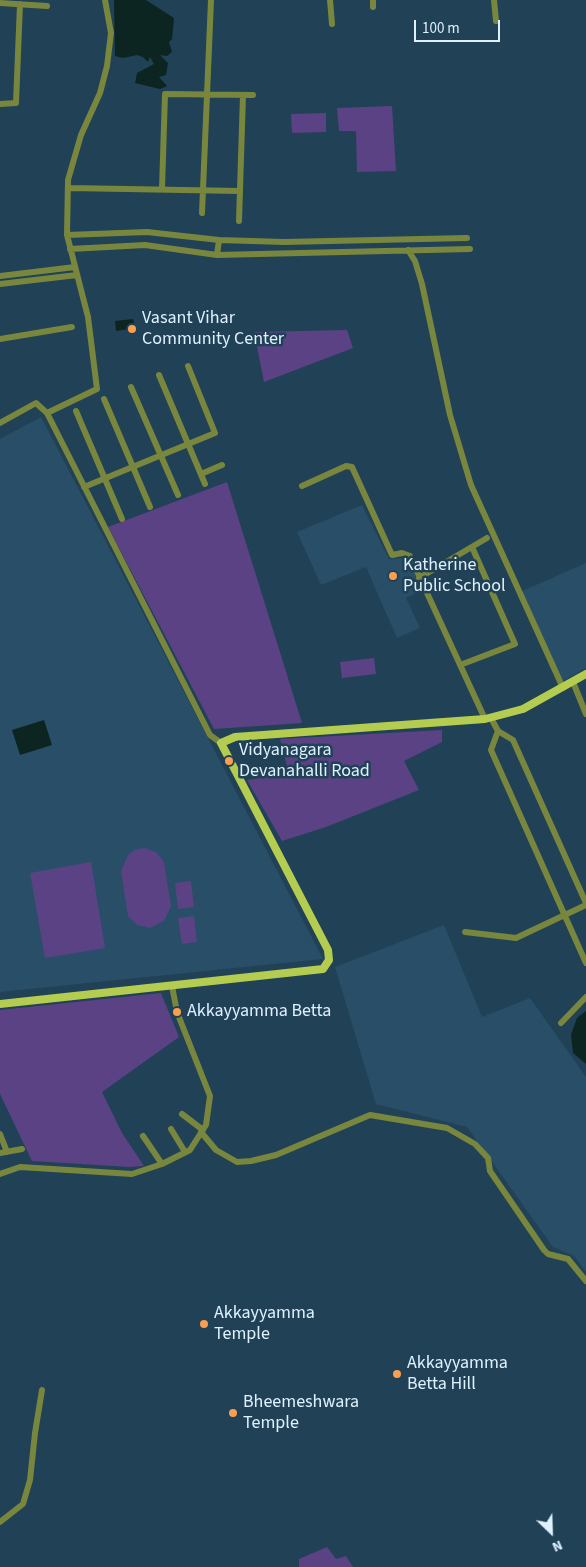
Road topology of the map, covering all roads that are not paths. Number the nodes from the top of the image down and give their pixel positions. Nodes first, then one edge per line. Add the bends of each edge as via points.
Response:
1 (105, 0) edge
2 (212, 0) edge
3 (330, 0) edge
4 (494, 0) edge
5 (0, 3) edge
6 (20, 4) junction
7 (47, 6) dead end
8 (496, 21) dead end
9 (332, 24) dead end
10 (206, 94) junction
11 (243, 95) junction
12 (253, 95) dead end
13 (0, 104) edge
14 (69, 188) junction
15 (162, 189) junction
16 (203, 190) junction
17 (240, 191) junction
18 (202, 213) dead end
19 (239, 221) dead end
20 (126, 233) junction
21 (67, 235) junction
22 (467, 238) dead end
23 (219, 240) junction
24 (126, 246) junction
25 (70, 249) junction
26 (470, 249) dead end
27 (408, 250) junction
28 (216, 255) junction
29 (75, 267) junction
30 (0, 276) edge
31 (77, 276) junction
32 (0, 284) edge
33 (72, 327) dead end
34 (0, 339) edge
35 (188, 366) dead end
36 (159, 375) dead end
37 (131, 387) dead end
38 (104, 399) dead end
39 (76, 411) dead end
40 (48, 413) junction
41 (0, 423) edge
42 (188, 444) junction
43 (161, 456) junction
44 (222, 465) dead end
45 (133, 467) junction
46 (200, 474) junction
47 (104, 478) junction
48 (205, 484) dead end
49 (84, 486) junction
50 (302, 486) dead end
51 (178, 496) dead end
52 (150, 507) dead end
53 (122, 519) dead end
54 (487, 538) dead end
55 (472, 547) junction
56 (419, 578) junction
57 (460, 665) junction
58 (586, 674) edge
59 (573, 682) junction
60 (563, 688) junction
61 (586, 714) edge
62 (488, 718) junction
63 (498, 732) junction
64 (221, 743) junction
65 (586, 904) edge
66 (564, 914) junction
67 (465, 932) dead end
68 (586, 964) edge
69 (172, 986) junction
70 (586, 997) edge
71 (0, 1004) edge
72 (561, 1023) dead end
73 (182, 1114) dead end
74 (171, 1129) dead end
75 (202, 1131) junction
76 (0, 1134) edge
77 (143, 1136) dead end
78 (22, 1148) dead end
79 (3, 1152) edge
80 (185, 1152) junction
81 (162, 1164) junction
82 (0, 1174) edge
83 (586, 1281) edge
84 (42, 1390) dead end
85 (0, 1522) edge

1 - 14 street via 111,33 107,66 100,93 81,135 68,180
2 - 10 street
3 - 9 street
4 - 8 street
5 - 6 street
6 - 7 street
6 - 13 street via 16,103
10 - 11 street
10 - 15 street via 165,94
10 - 16 street
11 - 12 street
11 - 17 street
14 - 15 street
14 - 21 street
15 - 16 street
16 - 17 street
16 - 18 street
17 - 19 street
20 - 21 street
20 - 23 street via 147,232
20 - 24 street
21 - 25 street
22 - 23 street via 284,242
23 - 28 street
24 - 25 street
24 - 28 street via 145,245
25 - 29 street
26 - 27 street
27 - 28 street
27 - 60 street via 422,284 450,415 471,485
29 - 30 street
29 - 31 street
31 - 32 street
31 - 40 street via 88,317 97,389
33 - 34 street
35 - 42 street via 215,433
36 - 42 street
37 - 43 street
38 - 45 street
39 - 47 street
40 - 41 street via 36,403
40 - 49 street
42 - 43 street
42 - 46 street
43 - 45 street
43 - 51 street
44 - 46 street
45 - 47 street
45 - 52 street
46 - 48 street
47 - 49 street
47 - 53 street
49 - 64 street via 210,735
50 - 56 street via 351,466 392,555 404,553 410,556
54 - 55 street
55 - 56 street
55 - 57 street via 515,644
56 - 57 street
57 - 62 street
58 - 59 main road
59 - 60 main road
59 - 61 street
60 - 62 main road via 523,709
62 - 63 street
62 - 64 main road via 236,737
63 - 65 street via 513,740
63 - 66 street via 491,750
64 - 69 main road via 328,950 329,960 323,968
65 - 66 street
66 - 67 street via 516,938
66 - 68 street
69 - 71 main road
69 - 75 street via 177,1012 210,1096 206,1125
70 - 72 street
73 - 75 street
74 - 80 street
75 - 80 street via 190,1150
75 - 83 street via 216,1150 237,1162 251,1162 276,1155 370,1115 447,1128 475,1144 488,1158 490,1171 544,1250 568,1259
76 - 79 street
77 - 81 street
78 - 79 street
80 - 81 street
81 - 82 street via 132,1174 20,1168
84 - 85 street via 30,1480 23,1504

